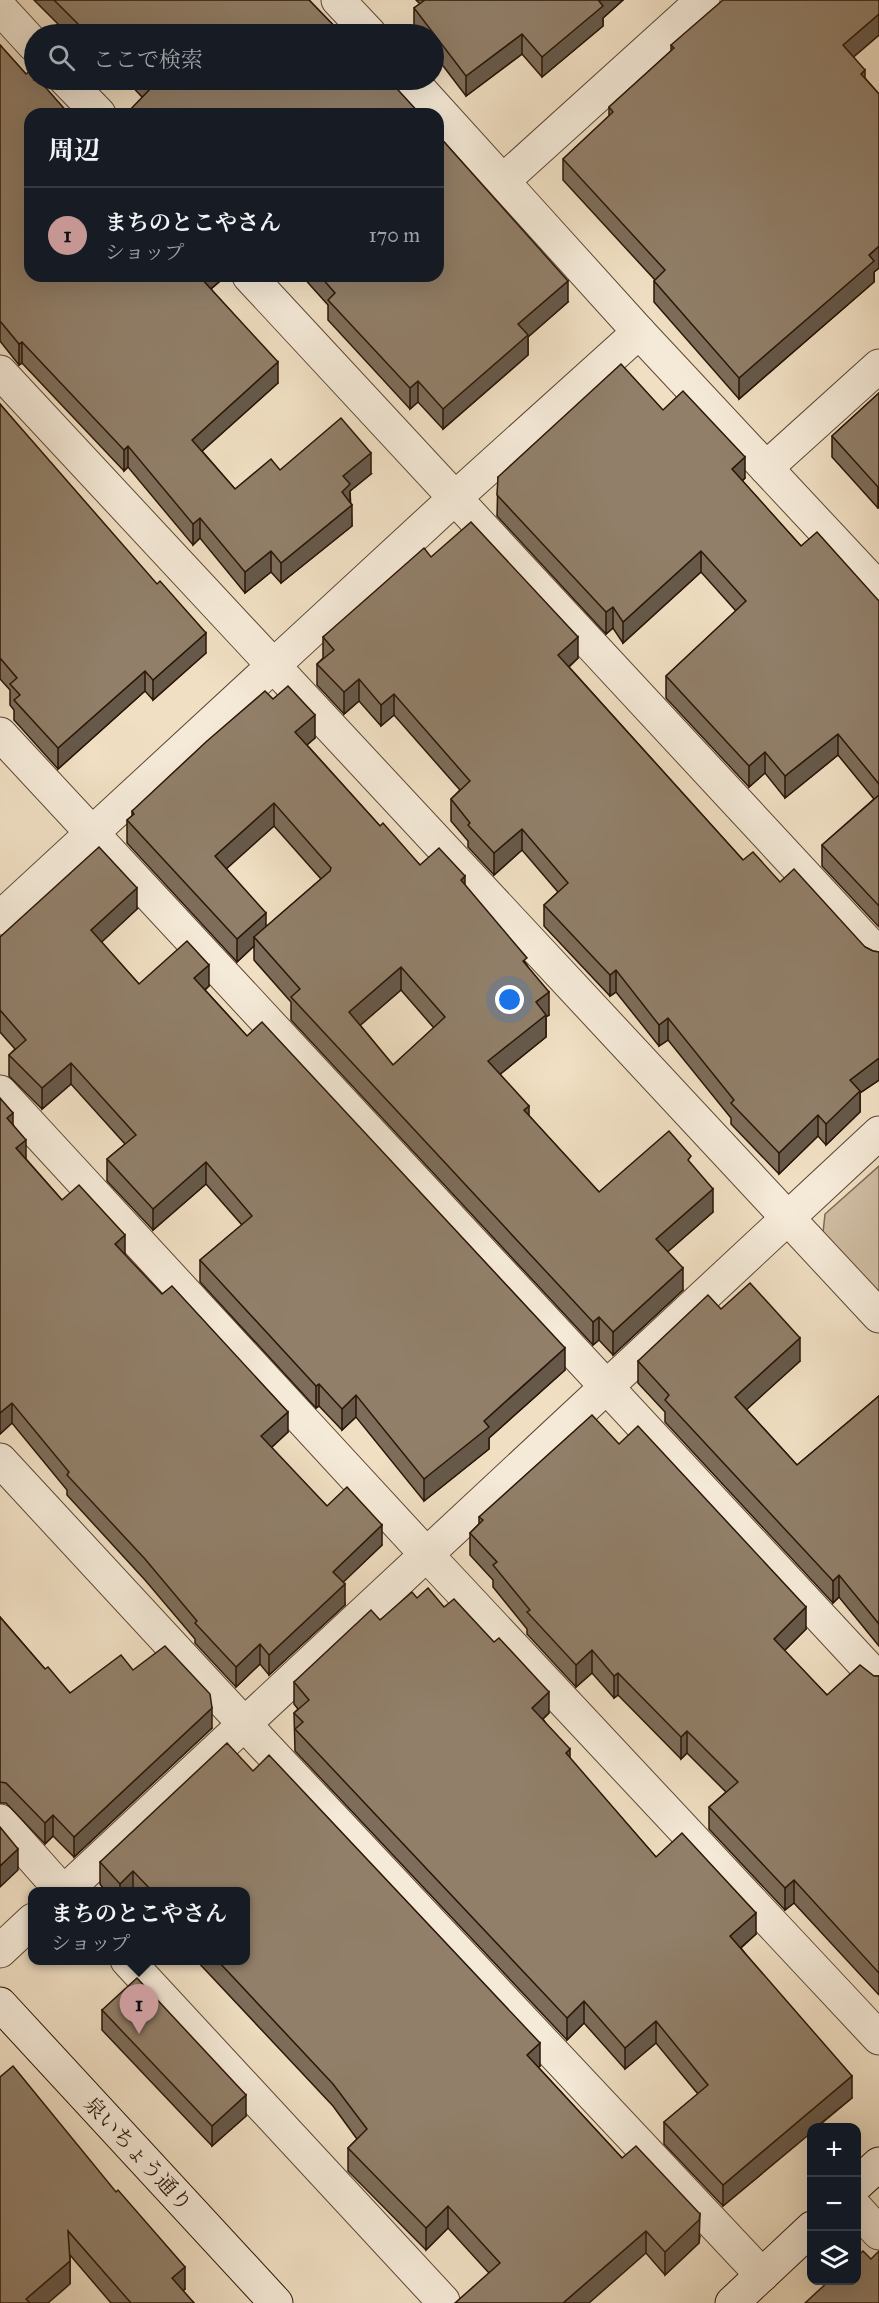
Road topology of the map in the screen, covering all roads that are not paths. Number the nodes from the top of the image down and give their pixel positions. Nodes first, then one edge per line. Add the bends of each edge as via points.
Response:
1 (338, 0) edge
2 (698, 2) edge
3 (0, 8) edge
4 (361, 24) edge
5 (24, 34) edge
6 (76, 90) edge
7 (420, 90) edge
8 (93, 108) edge
9 (437, 108) edge
10 (444, 115) edge
11 (504, 180) junction
12 (255, 282) edge
13 (639, 332) junction
14 (879, 366) edge
15 (0, 372) edge
16 (766, 468) junction
17 (456, 497) junction
18 (879, 589) edge
19 (273, 665) junction
20 (0, 734) edge
21 (92, 834) junction
22 (0, 918) edge
23 (879, 955) edge
24 (0, 1092) edge
25 (879, 1133) edge
26 (786, 1216) junction
27 (879, 1316) edge
28 (605, 1386) junction
29 (0, 1460) edge
30 (426, 1554) junction
31 (879, 1680) edge
32 (244, 1723) junction
33 (0, 1821) edge
34 (59, 1887) edge
35 (69, 1887) edge
36 (28, 1925) edge
37 (0, 1951) edge
38 (132, 1965) edge
39 (0, 2004) edge
40 (879, 2038) edge
41 (879, 2164) edge
42 (861, 2180) edge
43 (861, 2213) edge
44 (809, 2231) edge
45 (879, 2233) edge
46 (762, 2275) junction
47 (276, 2303) edge
48 (441, 2303) edge
49 (732, 2303) edge

1 - 4 street
2 - 11 street
3 - 5 street
6 - 8 street
7 - 9 street
10 - 11 street
11 - 13 street
12 - 17 street
13 - 16 street
13 - 17 street
14 - 16 street
15 - 19 street
16 - 18 street
17 - 19 street
17 - 23 street
19 - 21 street
19 - 26 street
20 - 21 street
21 - 22 street
21 - 28 street
24 - 30 street
25 - 26 street
26 - 27 street
26 - 28 street
28 - 30 street
28 - 31 street
29 - 32 street
30 - 32 street
30 - 40 street
32 - 35 street
32 - 46 street
33 - 34 street
36 - 37 street
38 - 48 street
39 - 47 street, 泉いちょう通り
41 - 42 street
43 - 45 street
44 - 46 street
46 - 49 street

